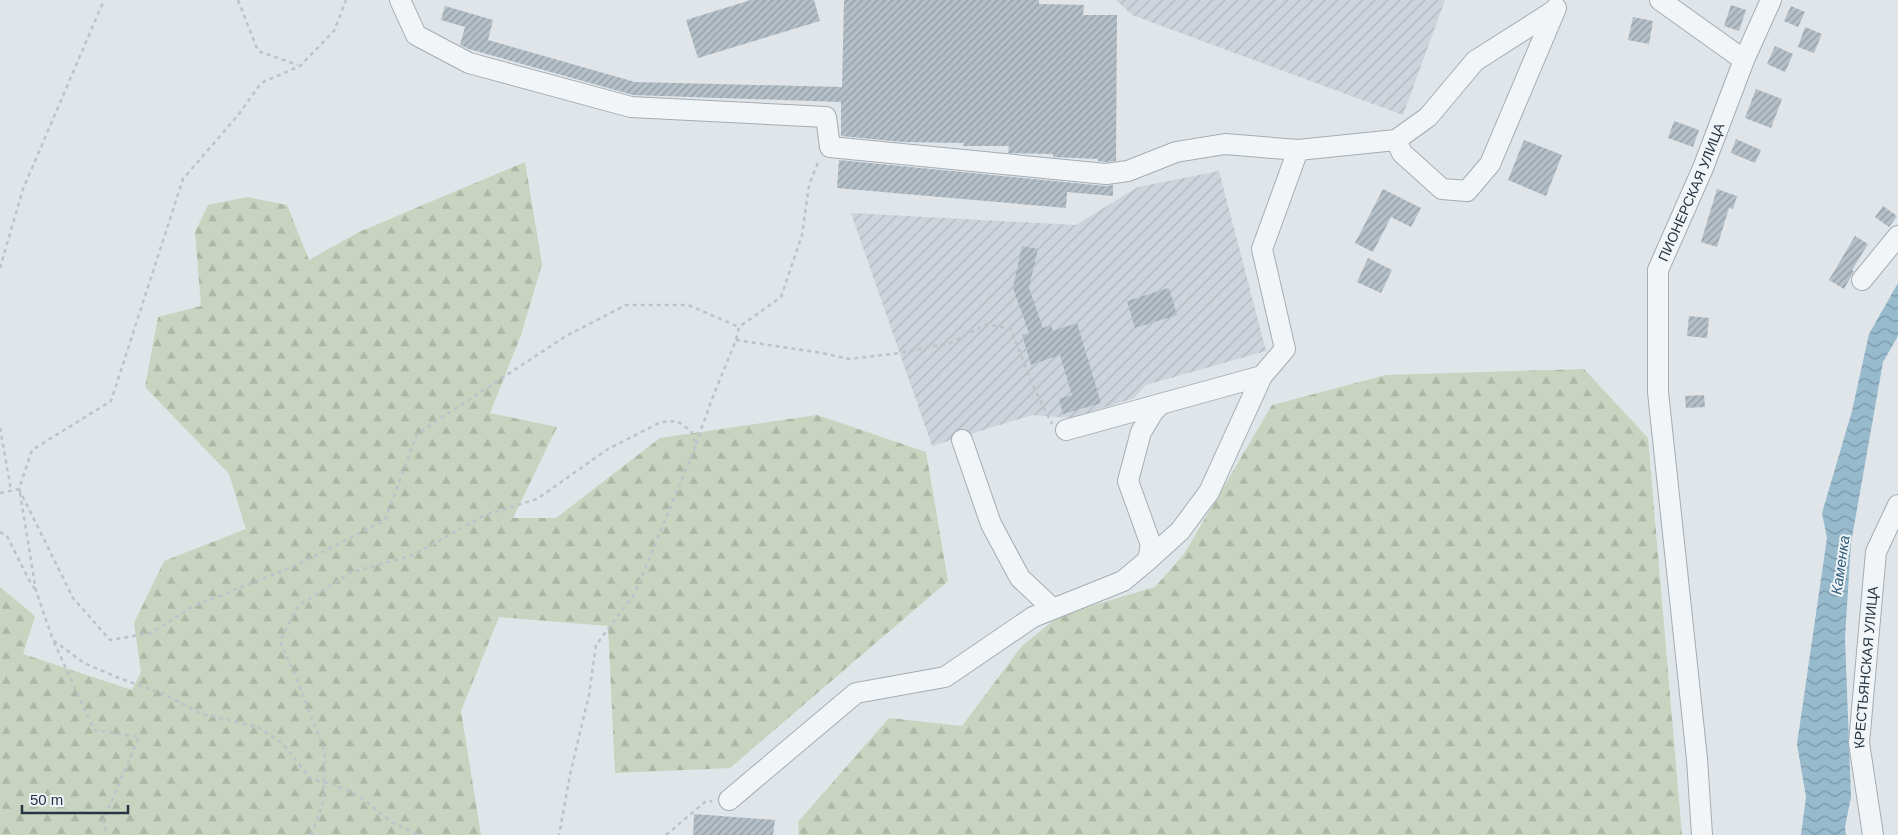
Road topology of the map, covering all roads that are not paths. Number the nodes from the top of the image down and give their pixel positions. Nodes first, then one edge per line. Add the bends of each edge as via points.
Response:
1 (400, 0) edge
2 (1660, 0) edge
3 (1771, 0) edge
4 (1558, 5) edge
5 (1744, 60) junction
6 (1396, 140) junction
7 (1298, 150) junction
8 (1898, 236) edge
9 (1862, 280) dead end
10 (1262, 376) junction
11 (1161, 404) junction
12 (1066, 430) road end
13 (962, 440) dead end
14 (1898, 505) edge
15 (1148, 560) junction
16 (1053, 609) junction
17 (729, 800) road end
18 (1702, 835) edge
19 (1873, 835) edge

1 - 7 street via 416,35 469,64 631,107 826,117 830,147 1106,174 1128,171 1176,152 1225,144
2 - 5 street
3 - 5 street, ПИОНЕРСКАЯ УЛИЦА
4 - 6 street via 1475,61 1428,117
4 - 6 street via 1490,164 1467,191 1442,189 1402,153
5 - 18 street, ПИОНЕРСКАЯ УЛИЦА via 1703,168 1658,270 1658,392 1697,759
6 - 7 street
7 - 10 street via 1262,249 1285,349
8 - 9 street
10 - 11 street
10 - 15 street via 1209,492 1180,531
11 - 12 street
11 - 15 street via 1141,432 1128,481 1151,545
13 - 16 street via 995,532 1020,578
14 - 19 street, КРЕСТЬЯНСКАЯ УЛИЦА via 1876,552 1859,743
15 - 16 street via 1123,581
16 - 17 street via 1033,616 945,677 856,693

